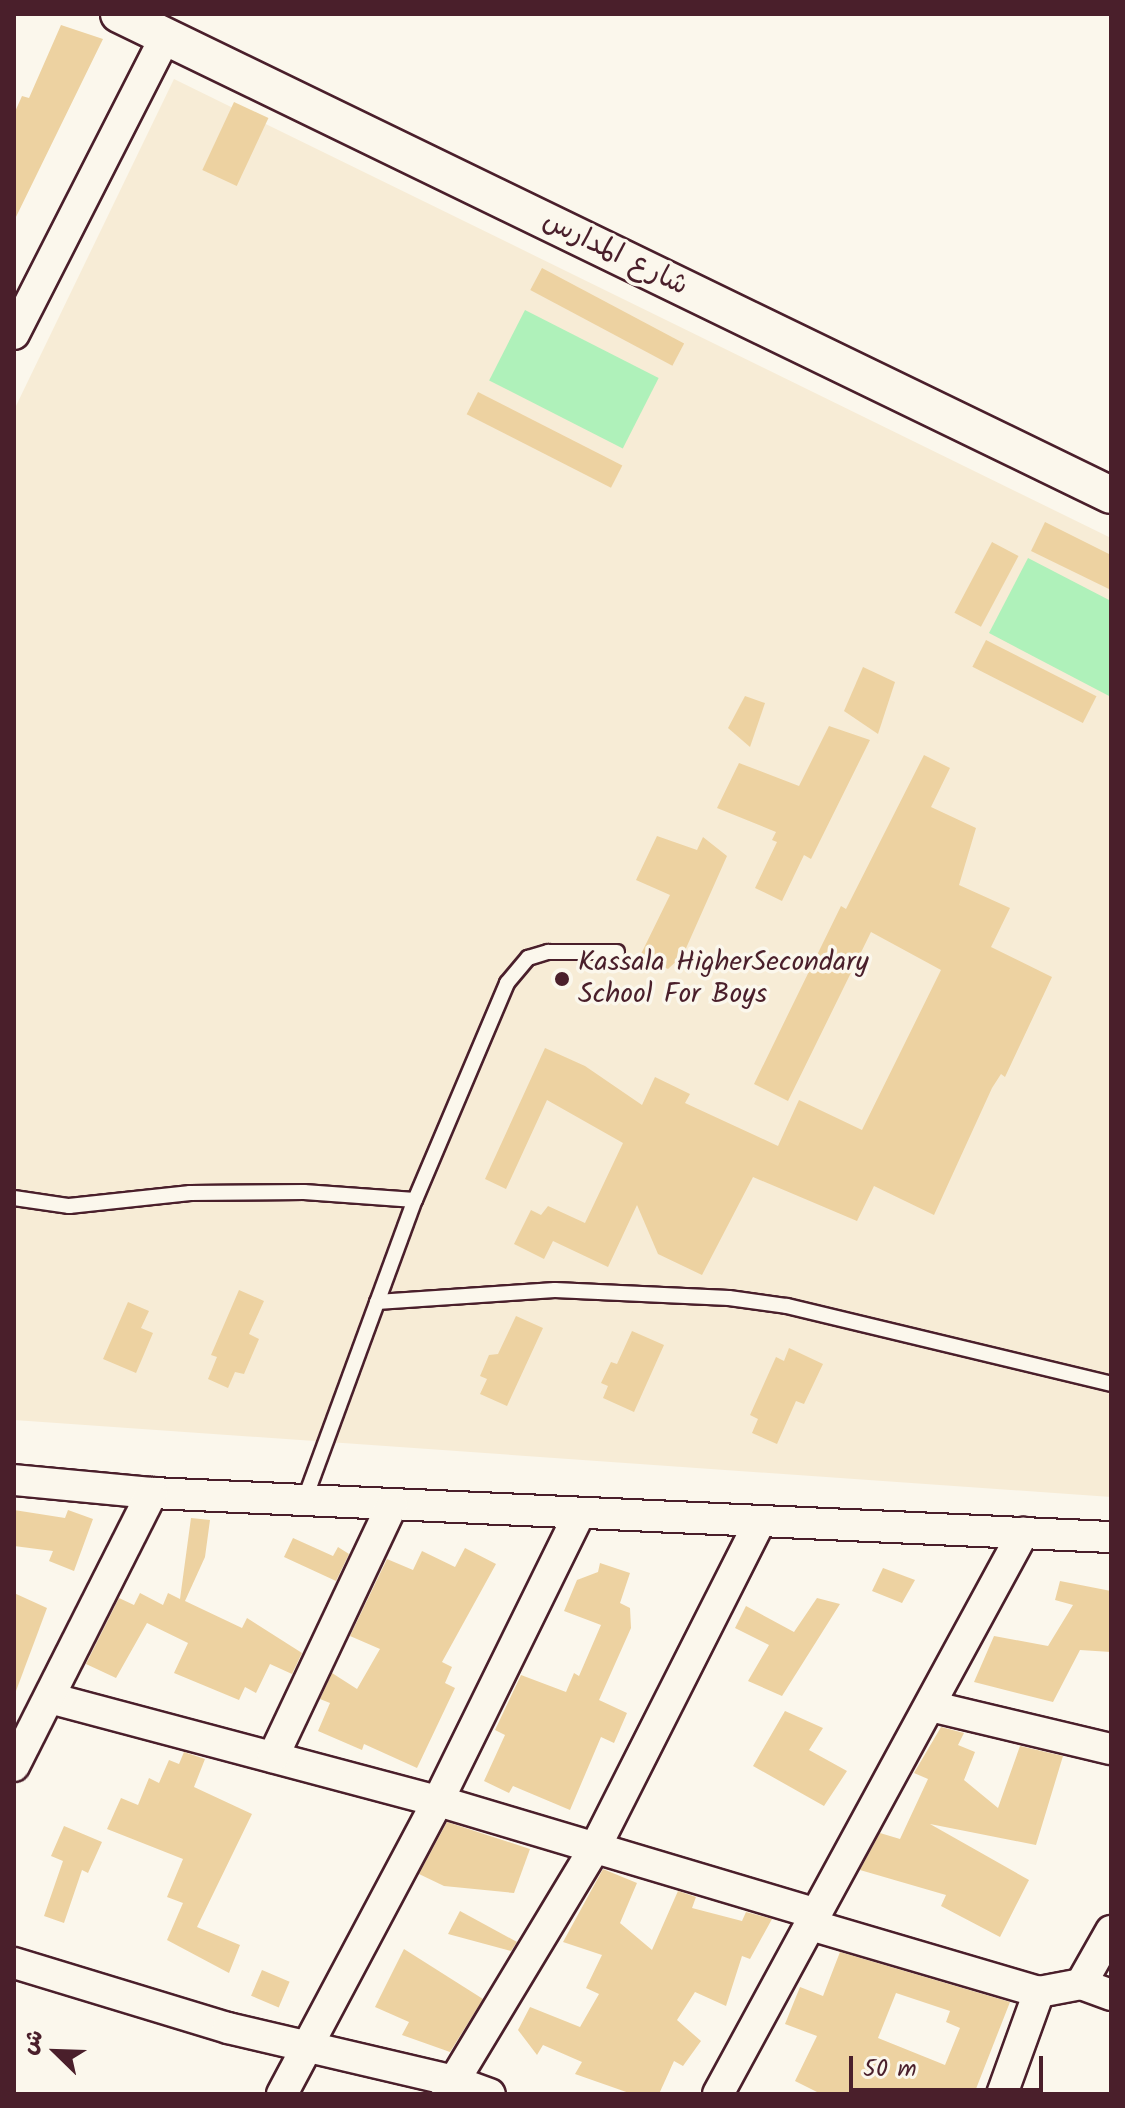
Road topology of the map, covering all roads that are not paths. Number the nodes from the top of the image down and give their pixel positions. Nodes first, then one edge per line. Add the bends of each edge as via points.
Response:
1 (119, 14) edge
2 (166, 36) junction
3 (14, 334) edge
4 (1111, 495) edge
5 (617, 952) dead end
6 (14, 1198) edge
7 (415, 1200) junction
8 (377, 1302) junction
9 (1111, 1384) edge
10 (14, 1480) edge
11 (152, 1493) junction
12 (304, 1501) junction
13 (392, 1505) junction
14 (579, 1514) junction
15 (760, 1522) junction
16 (1023, 1533) junction
17 (1111, 1537) edge
18 (50, 1698) junction
19 (930, 1706) junction
20 (1111, 1749) edge
21 (273, 1757) junction
22 (14, 1766) edge
23 (438, 1801) junction
24 (596, 1846) junction
25 (814, 1920) junction
26 (1111, 1931) edge
27 (14, 1963) edge
28 (1081, 1984) junction
29 (1039, 1992) junction
30 (1111, 1995) edge
31 (307, 2049) junction
32 (450, 2088) edge
33 (282, 2094) edge
34 (490, 2094) edge
35 (718, 2094) edge
36 (1002, 2094) edge

1 - 2 street, شارع المدارس
2 - 3 street
2 - 4 street, شارع المدارس
5 - 7 lane via 548,952 528,958 507,983
6 - 7 lane via 69,1206 190,1193 304,1192
7 - 8 lane
8 - 9 lane via 555,1290 729,1298 787,1306
8 - 12 lane
10 - 11 street
11 - 12 street
11 - 18 street
12 - 13 street
13 - 14 street
13 - 21 street
14 - 15 street
14 - 23 street
15 - 16 street
15 - 24 street
16 - 17 street
16 - 19 street
18 - 21 street
18 - 22 street
19 - 20 street
19 - 25 street
21 - 23 street
23 - 24 street
23 - 31 street
24 - 25 street
24 - 32 street
25 - 29 street
25 - 35 street
26 - 28 street
27 - 31 street
28 - 29 street
28 - 30 street
29 - 36 street
31 - 32 street
31 - 33 street
32 - 34 street

